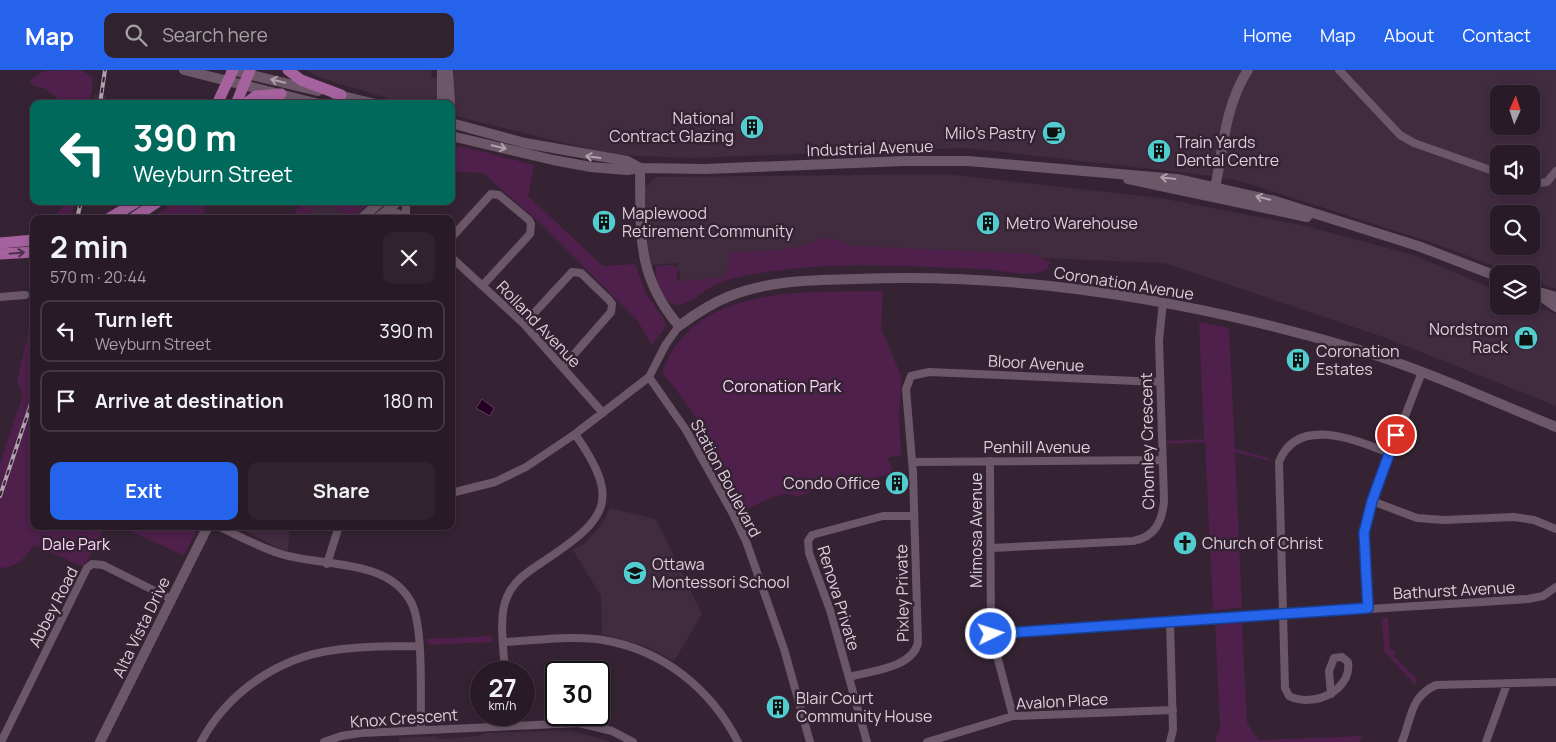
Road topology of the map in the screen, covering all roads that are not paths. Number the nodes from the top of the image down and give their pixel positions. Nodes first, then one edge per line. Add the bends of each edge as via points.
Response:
1 (184, 70) edge
2 (288, 70) edge
3 (442, 70) edge
4 (448, 70) edge
5 (1248, 70) edge
6 (1339, 70) edge
7 (231, 73) edge
8 (247, 76) edge
9 (442, 91) junction
10 (281, 94) junction
11 (341, 95) junction
12 (219, 100) edge
13 (238, 100) edge
14 (250, 100) edge
15 (304, 100) edge
16 (360, 100) edge
17 (437, 100) edge
18 (442, 100) edge
19 (450, 100) edge
20 (455, 124) edge
21 (455, 137) edge
22 (640, 168) junction
23 (1490, 170) edge
24 (1556, 172) edge
25 (1100, 173) junction
26 (1540, 183) edge
27 (1216, 187) junction
28 (1213, 198) junction
29 (131, 205) edge
30 (153, 205) edge
31 (377, 205) edge
32 (393, 205) edge
33 (115, 215) edge
34 (138, 215) edge
35 (365, 215) edge
36 (381, 215) edge
37 (386, 215) edge
38 (402, 215) edge
39 (1343, 222) junction
40 (455, 234) edge
41 (30, 240) edge
42 (0, 243) edge
43 (30, 252) edge
44 (0, 254) edge
45 (455, 261) edge
46 (1490, 274) edge
47 (483, 286) junction
48 (1540, 292) edge
49 (1540, 295) edge
50 (25, 296) dead end
51 (0, 297) edge
52 (1556, 297) edge
53 (1163, 302) junction
54 (1556, 306) edge
55 (524, 324) junction
56 (680, 326) junction
57 (562, 367) junction
58 (1422, 372) junction
59 (911, 376) joint
60 (649, 377) junction
61 (1159, 382) junction
62 (604, 413) junction
63 (1556, 427) edge
64 (575, 434) junction
65 (1389, 453) junction
66 (1162, 460) junction
67 (990, 461) junction
68 (912, 462) junction
69 (455, 492) edge
70 (1372, 501) junction
71 (914, 516) junction
72 (1556, 529) edge
73 (206, 530) edge
74 (227, 530) edge
75 (338, 530) edge
76 (991, 548) junction
77 (327, 564) junction
78 (1556, 587) edge
79 (171, 599) junction
80 (1368, 608) junction
81 (1281, 614) junction
82 (1170, 622) junction
83 (991, 634) junction
84 (504, 642) junction
85 (419, 646) junction
86 (505, 661) edge
87 (848, 678) junction
88 (1556, 682) edge
89 (1507, 684) junction
90 (1331, 694) dead end
91 (1173, 710) junction
92 (1013, 716) junction
93 (535, 725) edge
94 (507, 726) edge
95 (421, 730) junction
96 (932, 741) edge
97 (1, 742) edge
98 (100, 742) edge
99 (201, 742) edge
100 (324, 742) edge
101 (632, 742) edge
102 (738, 742) edge
103 (810, 742) edge
104 (867, 742) edge
105 (1170, 742) edge
106 (1402, 742) edge
107 (1486, 742) edge

1 - 7 main road
2 - 11 main road via 301,80
3 - 9 main road
4 - 19 main road
5 - 27 main road via 1230,109
6 - 23 street via 1404,138
7 - 8 main road
7 - 12 main road
8 - 10 main road
11 -> 8 main road
8 - 13 main road
9 - 17 main road
9 - 18 main road
10 - 14 main road via 256,96
10 - 15 main road
11 - 16 main road
22 -> 20 main road, Industrial Avenue via 627,162 535,145
21 -> 22 main road, Industrial Avenue via 591,167
22 - 25 main road, Industrial Avenue via 968,161
22 - 56 main road via 644,262 648,278 659,301
24 - 26 street via 1547,182
27 -> 25 main road, Industrial Avenue via 1162,177
25 - 28 main road, Industrial Avenue
27 - 28 main road
39 -> 27 main road, Industrial Avenue
28 - 39 main road, Industrial Avenue
29 - 33 main road
30 - 34 main road
31 - 35 main road
32 - 36 main road
37 - 38 street
39 - 46 main road, Industrial Avenue
40 - 47 street via 491,194 499,195 529,220 530,234
41 - 42 main road
44 -> 43 main road
45 - 47 street, Rolland Avenue
47 - 55 street, Rolland Avenue
48 - 52 main road
49 - 54 main road
50 - 51 street
53 - 56 main road, Coronation Avenue via 1072,288 988,280 829,280 777,284 739,293 708,307
53 - 58 main road, Coronation Avenue via 1282,328
53 - 61 street, Chomley Crescent
55 - 57 street, Rolland Avenue
55 - 57 street via 572,272 581,273 609,300 611,312
56 - 60 street via 666,344
57 - 62 street, Rolland Avenue
58 - 63 main road, Coronation Avenue
58 - 65 street
59 - 61 street, Bloor Avenue via 929,372
59 - 68 street, Pixley Private via 906,390
60 - 62 street
60 - 103 street, Station Boulevard via 690,437 746,541 784,649
61 - 66 street, Chomley Crescent
62 - 64 street
64 - 69 street via 526,467 495,482
64 - 84 street via 601,478 602,497 598,515 584,534 526,573 514,585 503,611
65 - 70 street
65 - 81 street via 1334,434 1313,434 1285,448 1278,469
66 - 67 street, Penhill Avenue
66 - 76 street, Chomley Crescent via 1162,517 1157,528 1143,539
67 - 68 street, Penhill Avenue
67 - 76 street, Mimosa Avenue
68 - 71 street, Pixley Private
70 - 72 street via 1417,518 1444,520 1514,516
70 - 80 street via 1364,533
71 - 87 street, Pixley Private via 916,652 907,660
71 - 87 street, Renova Private via 883,516 812,536 808,541
73 - 79 main road, Alta Vista Drive
74 - 77 street via 282,554
75 - 77 street
76 - 83 street, Mimosa Avenue
77 - 85 street via 364,569 393,583 411,604
78 - 80 street, Bathurst Avenue via 1543,596 1528,599
79 - 97 street, Abbey Road via 103,565 92,564 87,568
79 - 98 main road, Alta Vista Drive
80 - 81 street, Bathurst Avenue
81 - 82 street, Bathurst Avenue
81 - 90 street via 1286,694 1297,699 1324,698
82 - 83 street, Bathurst Avenue
82 - 91 street
83 - 92 street, Mimosa Avenue
84 - 86 street
84 - 102 street via 593,640 642,652 671,666 696,684 719,710
85 - 95 street
85 - 99 street via 335,650 289,662 262,676 238,695 216,718
87 - 104 street, Renova Private
88 - 89 street
89 - 106 street via 1436,685 1423,691 1414,703
89 - 107 street
91 - 92 street, Avalon Place
91 - 105 street
92 - 96 street, Avalon Place
93 - 101 street, Knox Crescent via 589,724
94 - 95 street, Knox Crescent
95 - 100 street, Knox Crescent via 351,734

